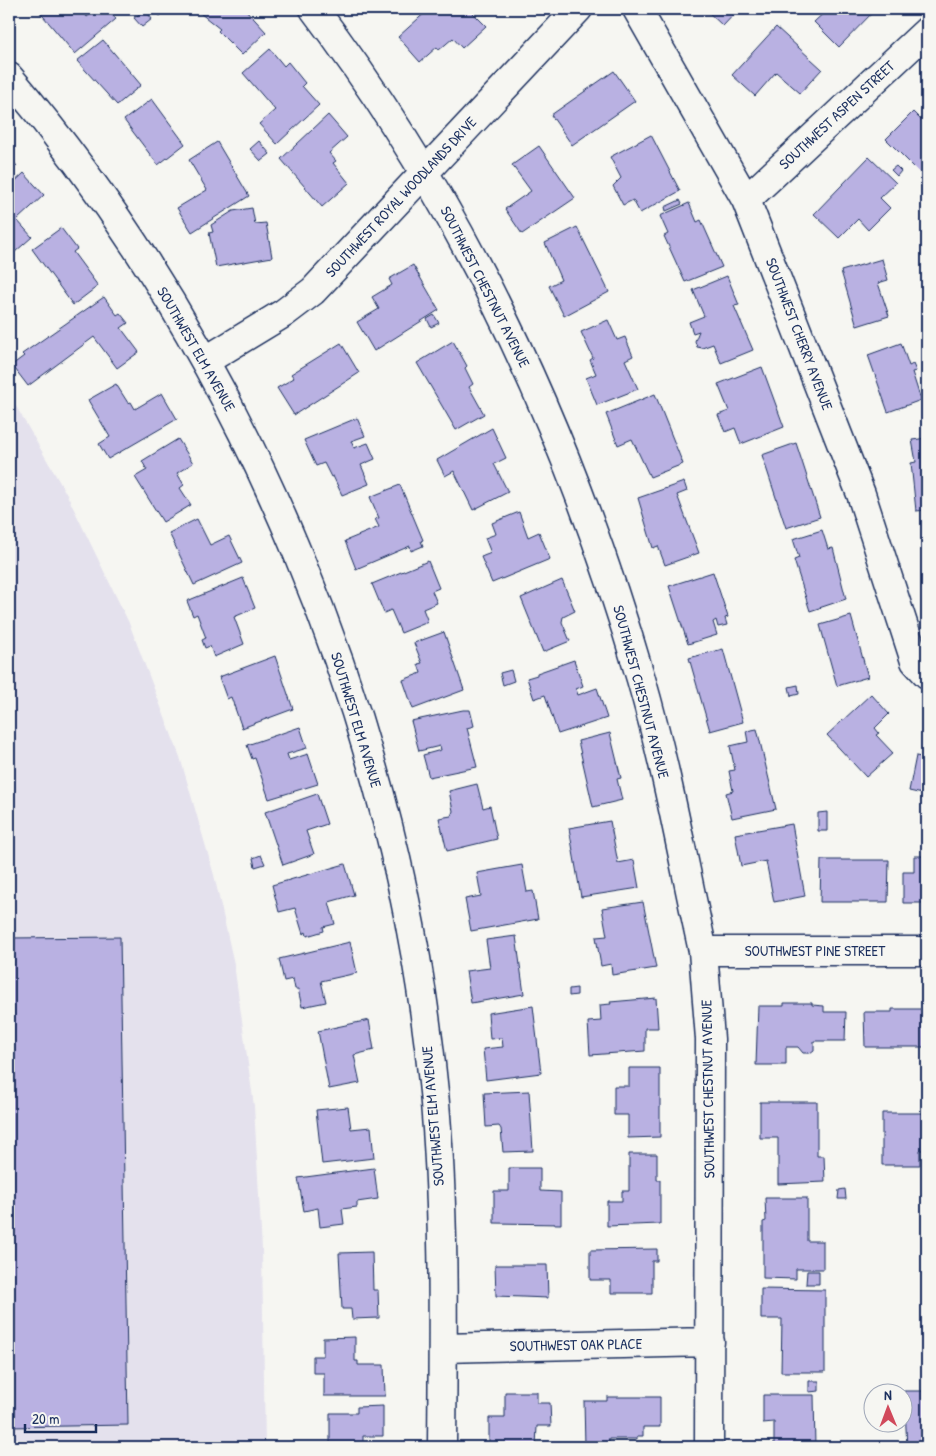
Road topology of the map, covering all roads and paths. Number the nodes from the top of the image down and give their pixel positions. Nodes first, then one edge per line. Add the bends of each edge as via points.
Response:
1 (314, 9) edge
2 (578, 9) edge
3 (637, 9) edge
4 (927, 31) edge
5 (9, 77) edge
6 (426, 171) junction
7 (746, 200) junction
8 (205, 361) junction
9 (927, 674) edge
10 (703, 951) junction
11 (927, 951) edge
12 (710, 1342) junction
13 (443, 1348) junction
14 (442, 1447) edge
15 (709, 1447) edge

1 - 6 street, SOUTHWEST CHESTNUT AVENUE via 357,66
2 - 6 street, SOUTHWEST ROYAL WOODLANDS DRIVE
3 - 7 street, SOUTHWEST CHERRY AVENUE
4 - 7 street, SOUTHWEST ASPEN STREET
5 - 8 street, SOUTHWEST ELM AVENUE via 140,254
6 - 8 street, SOUTHWEST ROYAL WOODLANDS DRIVE via 306,297
6 - 10 street, SOUTHWEST CHESTNUT AVENUE via 500,311 566,459 612,584 642,682
7 - 9 street, SOUTHWEST CHERRY AVENUE via 862,494 916,661
8 - 13 street, SOUTHWEST ELM AVENUE via 260,467 300,557 364,738 383,808 414,949 434,1091 442,1244
10 - 11 street, SOUTHWEST PINE STREET
10 - 12 street, SOUTHWEST CHESTNUT AVENUE via 710,1039
12 - 13 street, SOUTHWEST OAK PLACE
12 - 15 street, SOUTHWEST CHESTNUT AVENUE
13 - 14 street, SOUTHWEST ELM AVENUE

